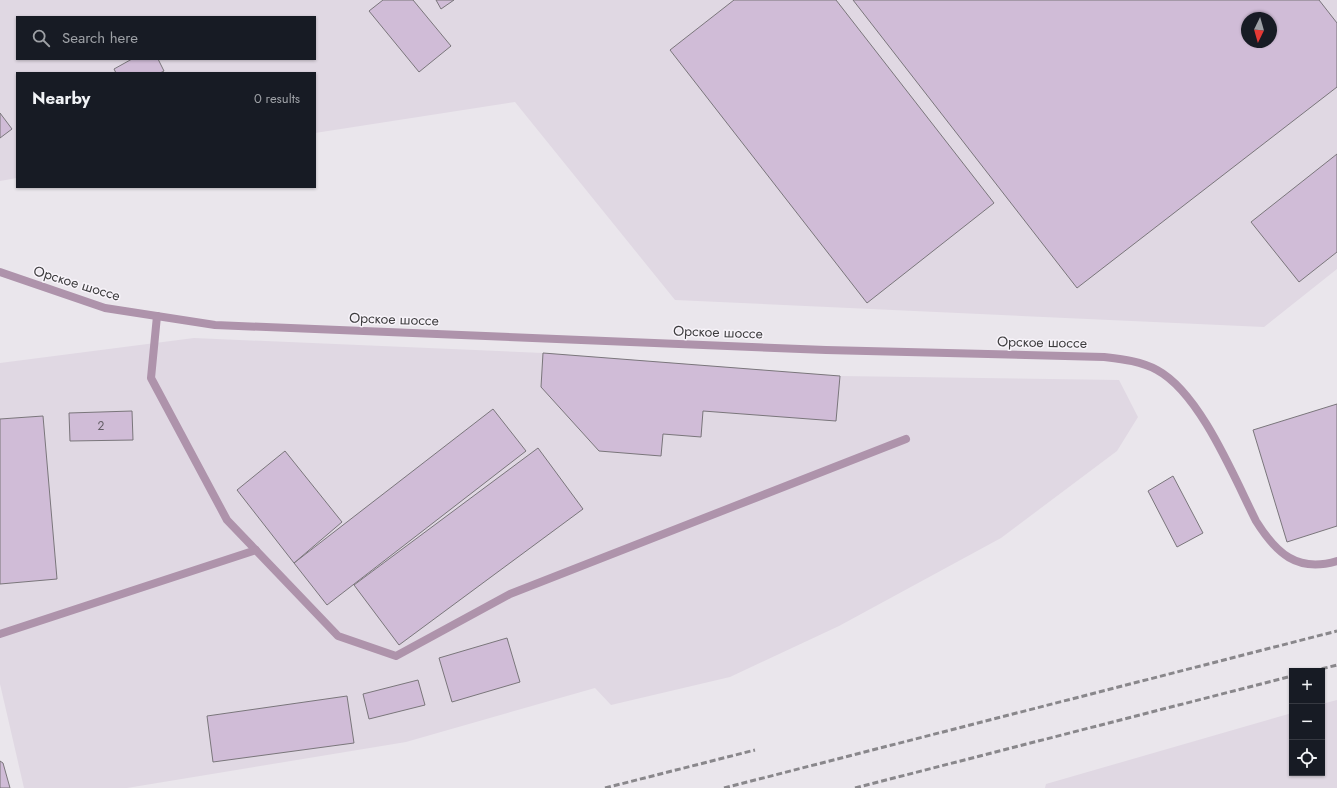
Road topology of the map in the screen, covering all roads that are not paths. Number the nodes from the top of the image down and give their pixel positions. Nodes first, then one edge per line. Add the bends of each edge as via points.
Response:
1 (0, 272) edge
2 (157, 316) junction
3 (906, 439) dead end
4 (256, 550) junction
5 (1337, 561) edge
6 (0, 634) edge

1 - 2 street, Орское шоссе via 105,308
2 - 4 street via 151,378 228,520
2 - 5 street, Орское шоссе via 215,325 826,350 1104,356 1124,360 1157,370 1175,382 1190,400 1206,423 1256,521 1276,549 1300,564 1314,565
3 - 4 street via 510,594 396,656 338,636
4 - 6 street

